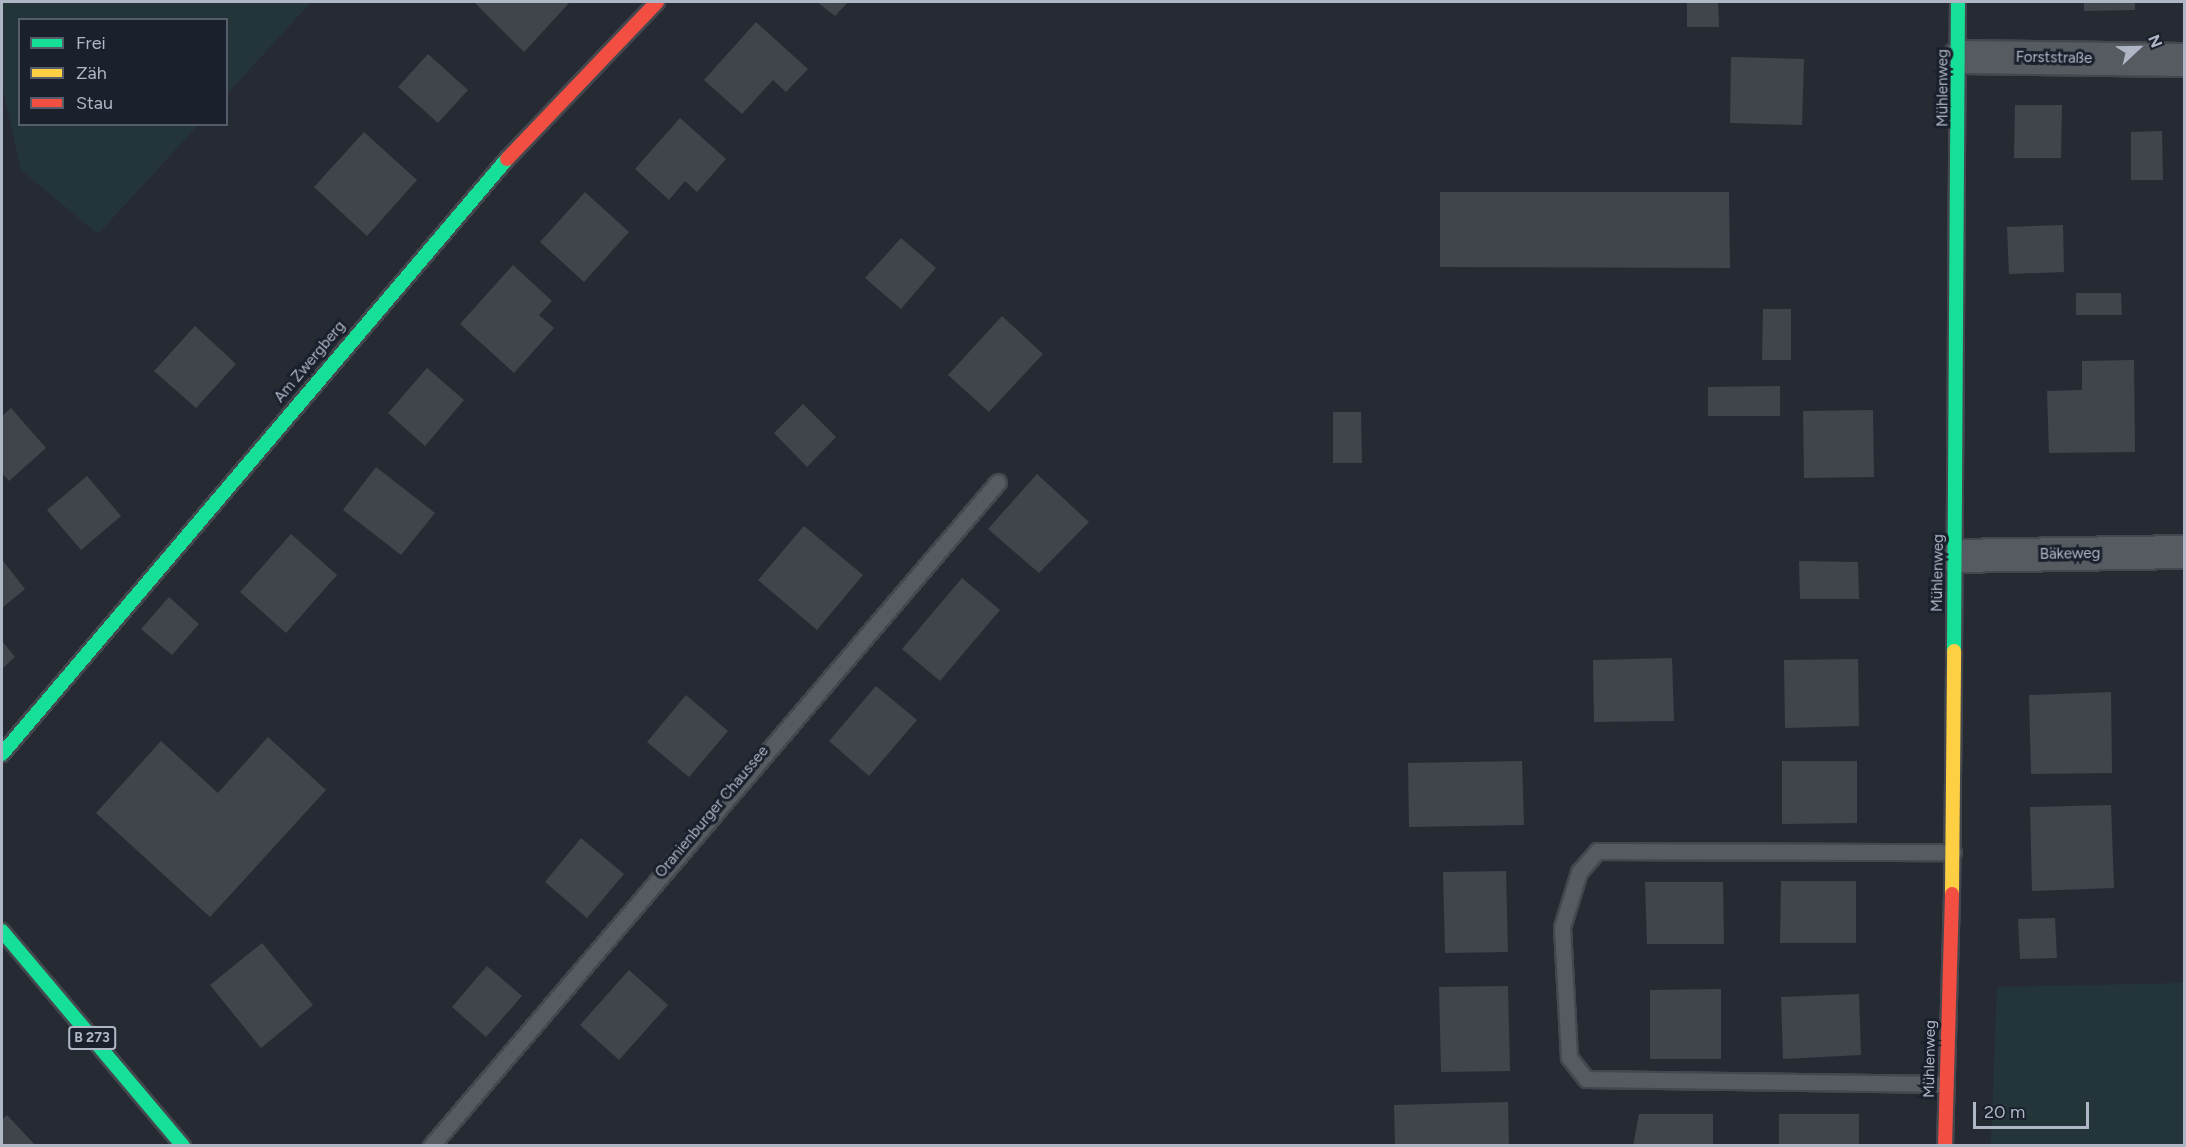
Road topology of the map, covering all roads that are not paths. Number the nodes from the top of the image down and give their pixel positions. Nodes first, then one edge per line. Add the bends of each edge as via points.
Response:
1 (657, 2) edge
2 (1958, 2) edge
3 (1960, 57) junction
4 (2184, 60) edge
5 (998, 482) dead end
6 (2184, 552) edge
7 (1955, 556) junction
8 (2, 754) edge
9 (1953, 852) junction
10 (2, 931) edge
11 (1946, 1084) junction
12 (183, 1146) edge
13 (430, 1146) edge
14 (1945, 1146) edge

1 - 8 street, Am Zwergberg via 465,204
2 - 3 street, Mühlenweg
3 - 4 street, Forststraße
3 - 7 street, Mühlenweg
5 - 13 lane, Oranienburger Chaussee
6 - 7 street, Bäkeweg
7 - 9 street, Mühlenweg
9 - 11 street, Mühlenweg
9 - 11 lane via 1597,852 1579,872 1562,927 1562,993 1569,1057 1586,1079
10 - 12 street, B 273
11 - 14 street, Mühlenweg

